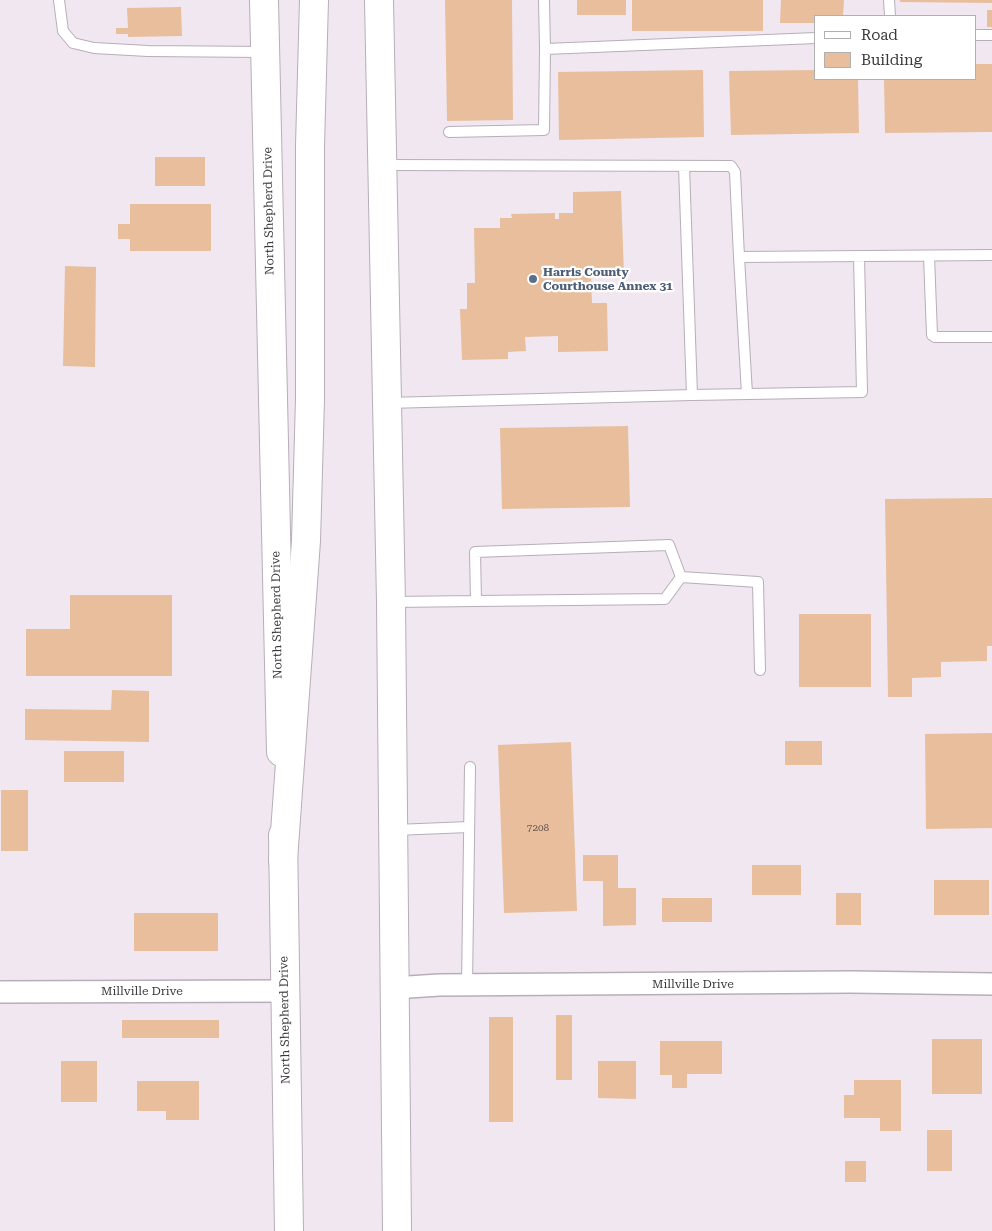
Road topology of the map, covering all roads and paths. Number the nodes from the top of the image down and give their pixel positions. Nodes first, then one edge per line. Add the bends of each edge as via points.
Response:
1 (59, 0) edge
2 (264, 0) edge
3 (314, 0) edge
4 (379, 0) edge
5 (544, 0) edge
6 (889, 0) edge
7 (890, 15) edge
8 (977, 35) edge
9 (992, 35) edge
10 (814, 38) edge
11 (545, 49) junction
12 (265, 52) junction
13 (449, 132) dead end
14 (382, 165) junction
15 (684, 166) junction
16 (992, 254) edge
17 (859, 256) junction
18 (929, 256) junction
19 (740, 257) junction
20 (992, 337) edge
21 (747, 394) junction
22 (692, 395) junction
23 (386, 403) junction
24 (681, 577) junction
25 (476, 601) junction
26 (391, 602) junction
27 (760, 670) dead end
28 (470, 767) dead end
29 (469, 827) junction
30 (392, 830) junction
31 (283, 860) junction
32 (992, 984) edge
33 (467, 985) junction
34 (393, 988) junction
35 (284, 991) junction
36 (0, 992) edge
37 (289, 1231) edge
38 (397, 1231) edge

1 - 12 lane via 63,31 74,43 94,48 139,51
2 - 12 main road, North Shepherd Drive
3 - 31 main road via 306,531
4 - 14 main road
5 - 11 lane
6 - 7 lane
8 - 9 lane
10 - 11 lane
11 - 13 lane via 544,130
12 - 31 main road, North Shepherd Drive
14 - 15 lane
14 - 23 main road
15 - 19 lane via 734,168
15 - 22 lane
16 - 18 lane
17 - 18 lane
17 - 19 lane
17 - 21 lane via 862,392
18 - 20 lane via 930,332 935,338
19 - 21 lane
21 - 22 lane
22 - 23 lane
23 - 26 main road
24 - 25 lane via 665,598
24 - 25 lane via 669,545 475,552
24 - 27 lane via 758,582
25 - 26 lane
26 - 30 main road
28 - 29 lane
29 - 30 lane
29 - 33 lane
30 - 34 main road
31 - 35 main road, North Shepherd Drive
32 - 33 street, Millville Drive
33 - 34 street, Millville Drive
34 - 38 main road
35 - 36 street, Millville Drive
35 - 37 main road, North Shepherd Drive

